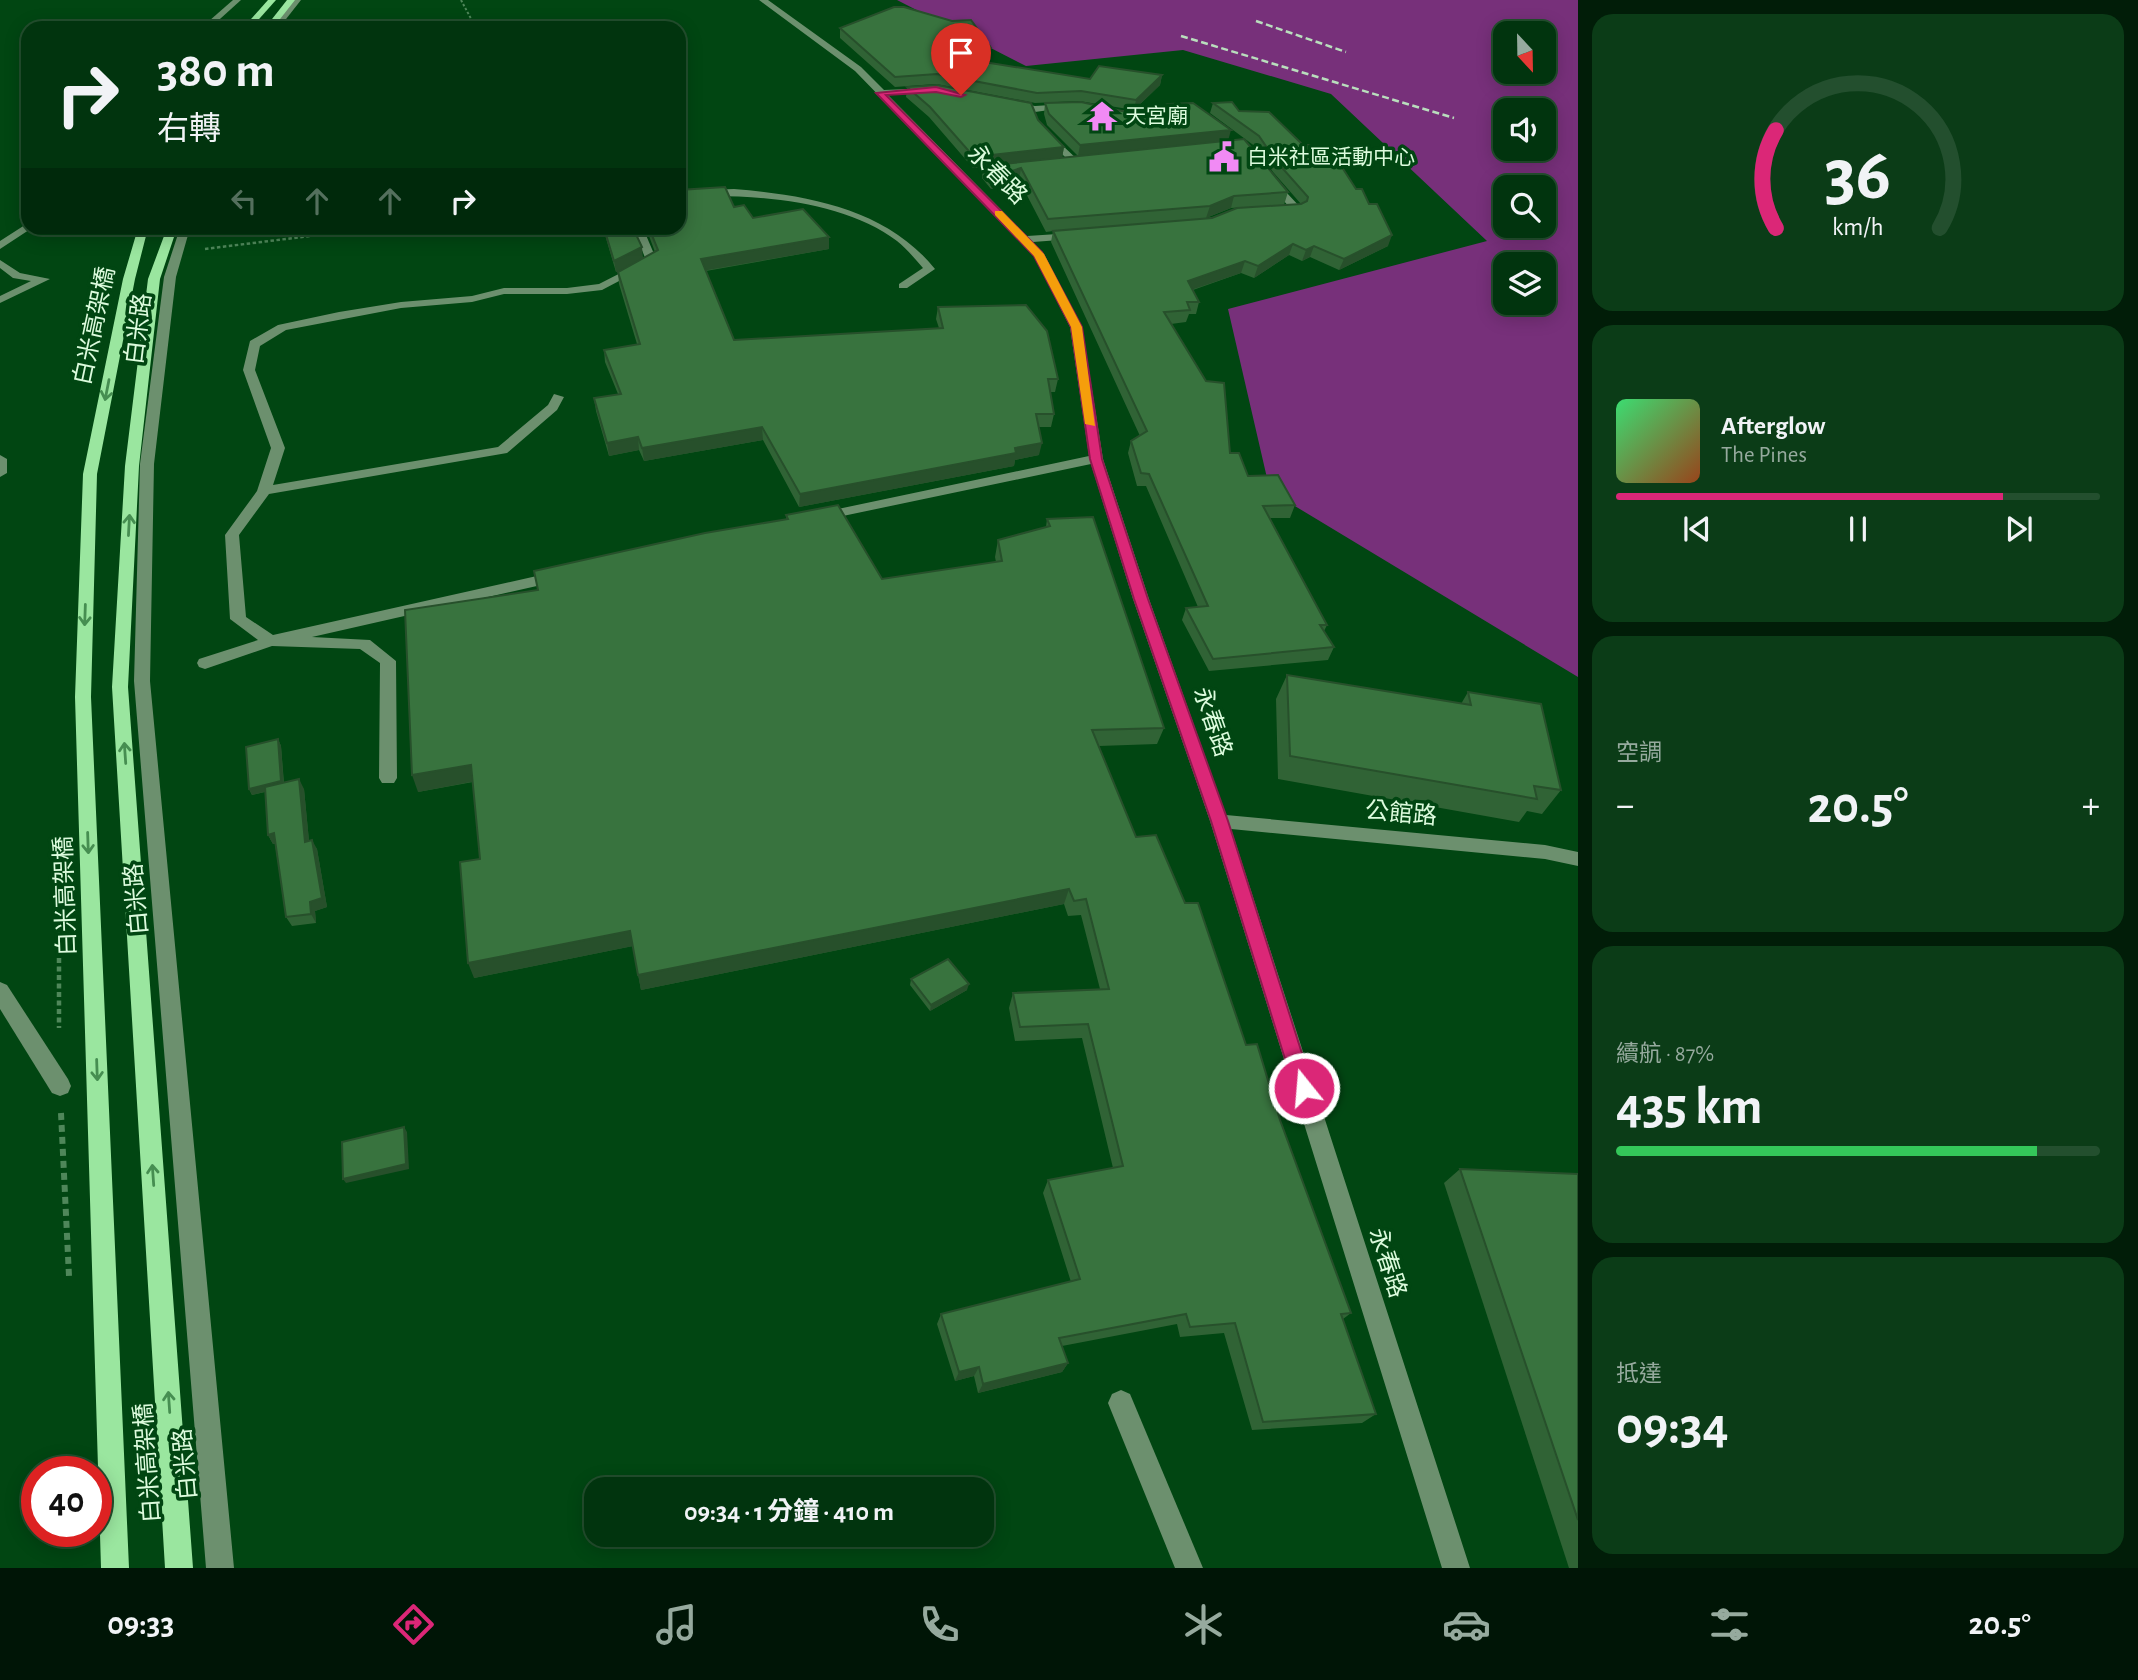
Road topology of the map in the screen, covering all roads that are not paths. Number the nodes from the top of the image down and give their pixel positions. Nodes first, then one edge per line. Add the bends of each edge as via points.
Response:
1 (237, 0) edge
2 (272, 0) edge
3 (291, 0) edge
4 (297, 0) edge
5 (763, 0) edge
6 (213, 21) edge
7 (253, 21) edge
8 (274, 21) edge
9 (280, 21) edge
10 (936, 90) edge
11 (880, 93) junction
12 (998, 102) edge
13 (1079, 107) edge
14 (1038, 118) junction
15 (1088, 160) edge
16 (1075, 162) junction
17 (1050, 164) edge
18 (1262, 167) edge
19 (686, 194) edge
20 (1263, 212) edge
21 (21, 231) edge
22 (142, 235) edge
23 (170, 235) edge
24 (183, 235) edge
25 (641, 235) edge
26 (1085, 236) edge
27 (1024, 239) junction
28 (0, 246) edge
29 (0, 263) edge
30 (903, 286) dead end
31 (0, 300) edge
32 (558, 397) dead end
33 (0, 459) edge
34 (1096, 459) junction
35 (0, 472) edge
36 (264, 491) junction
37 (807, 520) edge
38 (579, 571) edge
39 (271, 641) junction
40 (205, 663) dead end
41 (388, 778) dead end
42 (1219, 821) junction
43 (1578, 859) edge
44 (0, 991) edge
45 (60, 1086) dead end
46 (1121, 1403) dead end
47 (115, 1568) edge
48 (179, 1568) edge
49 (220, 1568) edge
50 (1189, 1568) edge
51 (1456, 1568) edge

1 - 6 street
2 - 7 main road
3 - 8 main road
4 - 9 street
5 - 11 street, 永春路 via 858,69
10 - 11 street
11 - 27 street, 永春路 via 968,174
12 - 14 street
13 - 14 street
14 - 16 street
15 - 16 street
16 - 17 street
18 - 20 street via 1297,210
19 - 30 street via 733,192 812,201 898,236 930,269
21 - 28 street
22 -> 47 main road, 白米高架橋 via 90,474 83,697
48 -> 23 main road, 白米高架橋 via 120,687 132,466 154,279
24 - 49 street, 白米路 via 170,276 147,464 142,681
25 - 36 street via 652,261 602,287 504,291 351,313 282,327 254,344 249,370 278,448
26 - 27 street
27 - 34 street, 永春路 via 1039,254 1076,327
29 - 31 street via 17,276 44,279
32 - 36 street via 553,407 502,450
33 - 35 street
34 - 37 street
34 - 42 street, 永春路
36 - 39 street via 232,535 238,619
38 - 39 street
39 - 40 street
39 - 41 street via 364,644 388,661
42 - 43 street, 公館路
42 - 51 street, 永春路
44 - 45 street
46 - 50 street

